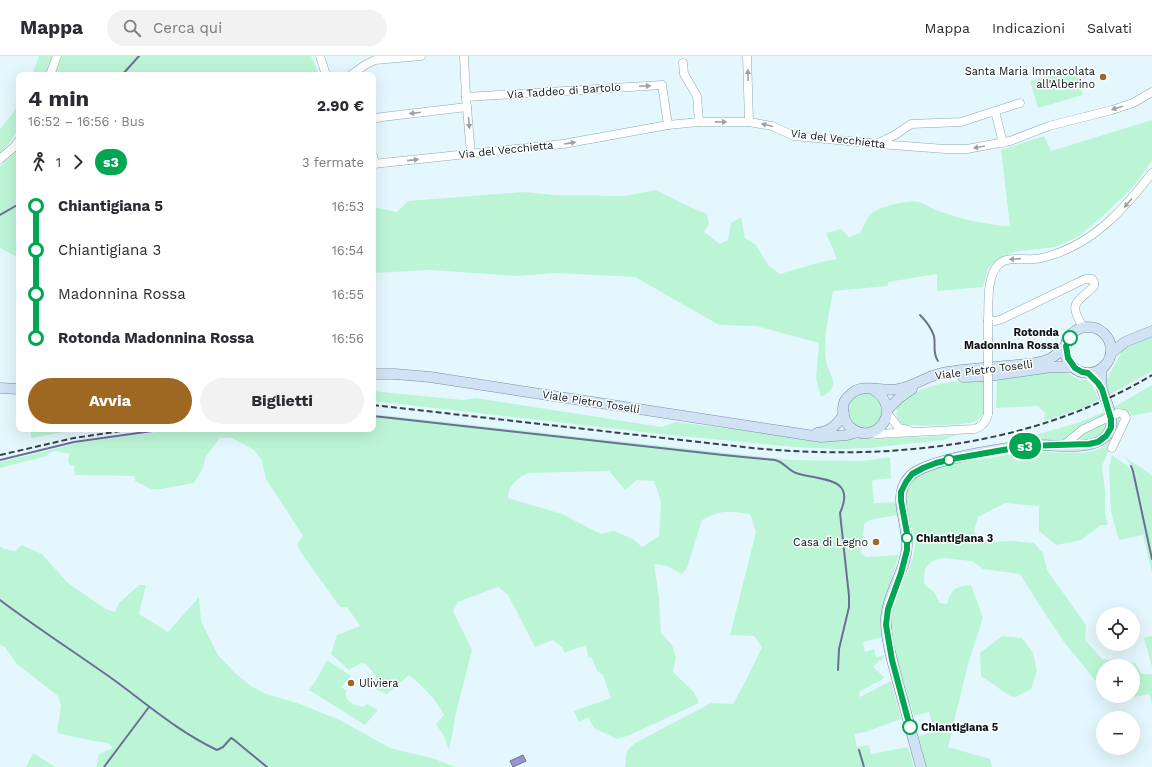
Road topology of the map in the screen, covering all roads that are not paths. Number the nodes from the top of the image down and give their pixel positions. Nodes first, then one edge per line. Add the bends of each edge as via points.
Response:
1 (57, 56) edge
2 (320, 56) edge
3 (421, 56) edge
4 (464, 56) edge
5 (747, 56) edge
6 (683, 63) dead end
7 (51, 72) edge
8 (325, 72) edge
9 (355, 72) edge
10 (1152, 92) edge
11 (466, 97) junction
12 (1020, 103) dead end
13 (468, 107) junction
14 (995, 111) junction
15 (376, 118) edge
16 (699, 122) junction
17 (749, 122) junction
18 (668, 125) junction
19 (1003, 142) junction
20 (877, 143) junction
21 (16, 144) edge
22 (471, 154) junction
23 (0, 159) edge
24 (376, 161) edge
25 (1152, 173) edge
26 (988, 320) junction
27 (1083, 327) junction
28 (1149, 332) edge
29 (1105, 334) junction
30 (1066, 346) junction
31 (1111, 353) junction
32 (1073, 367) junction
33 (1102, 368) junction
34 (1088, 373) junction
35 (376, 374) edge
36 (0, 388) edge
37 (16, 389) edge
38 (1102, 389) junction
39 (874, 390) junction
40 (888, 412) junction
41 (844, 414) junction
42 (921, 431) junction
43 (858, 432) junction
44 (870, 433) junction
45 (809, 434) junction
46 (1064, 445) junction
47 (1112, 448) dead end
48 (921, 767) edge

1 - 7 street
2 - 8 street
3 - 9 street via 376,60
4 - 11 street
17 -> 5 street
6 - 16 street via 684,74 696,96
10 -> 19 street, Via del Vecchietta via 1120,107 1049,126
11 - 13 street
11 -> 18 street, Via Taddeo di Bartolo via 662,85
12 - 14 street
13 -> 15 street
13 -> 22 street
14 - 19 street
14 - 20 street via 961,122 911,124 896,135
16 -> 17 street, Via del Vecchietta
16 - 18 street, Via del Vecchietta
20 -> 17 street, Via del Vecchietta via 794,136 772,126
22 -> 18 street, Via del Vecchietta via 563,144
19 -> 20 street, Via del Vecchietta via 953,150
21 - 23 street
24 -> 22 street, Via del Vecchietta
25 -> 26 street via 1122,210 1079,243 1044,258 1012,259 999,264 991,281
26 - 27 street via 1002,319 1091,278 1094,286 1080,298 1075,307 1078,320
26 - 42 street, bridge via 988,414 985,422 976,429
27 - 29 main road via 1096,328
27 - 30 main road, Viale Pietro Toselli via 1072,334
28 - 29 main road via 1121,337
28 - 31 main road via 1125,342
29 - 31 main road
30 - 32 main road
30 - 39 main road, Viale Pietro Toselli via 1053,358 1041,362 942,373 899,389
31 - 33 main road
32 - 34 main road, Viale Pietro Toselli
32 - 40 main road, Viale Pietro Toselli via 1051,367 989,376 942,379 903,394
33 - 34 main road
33 - 38 main road
34 - 38 main road
35 - 45 main road, Viale Pietro Toselli via 436,378
36 - 37 main road
38 - 46 main road via 1111,419 1108,434 1103,440 1095,443
39 - 40 main road via 884,398
39 - 41 main road, Viale Pietro Toselli via 861,388 850,394 843,406
40 - 42 street via 901,430
40 - 44 main road, Viale Pietro Toselli via 881,426
41 - 43 main road via 848,425
41 - 45 main road, Viale Pietro Toselli via 830,430
42 - 44 street
43 - 44 main road, Viale Pietro Toselli
43 - 45 main road, Viale Pietro Toselli via 847,436 829,437
46 - 47 street, bridge via 1082,430 1118,413 1124,414 1126,418
46 - 48 main road via 1020,447 940,462 912,474 903,487 901,501 907,533 907,550 888,609 886,625 892,660

